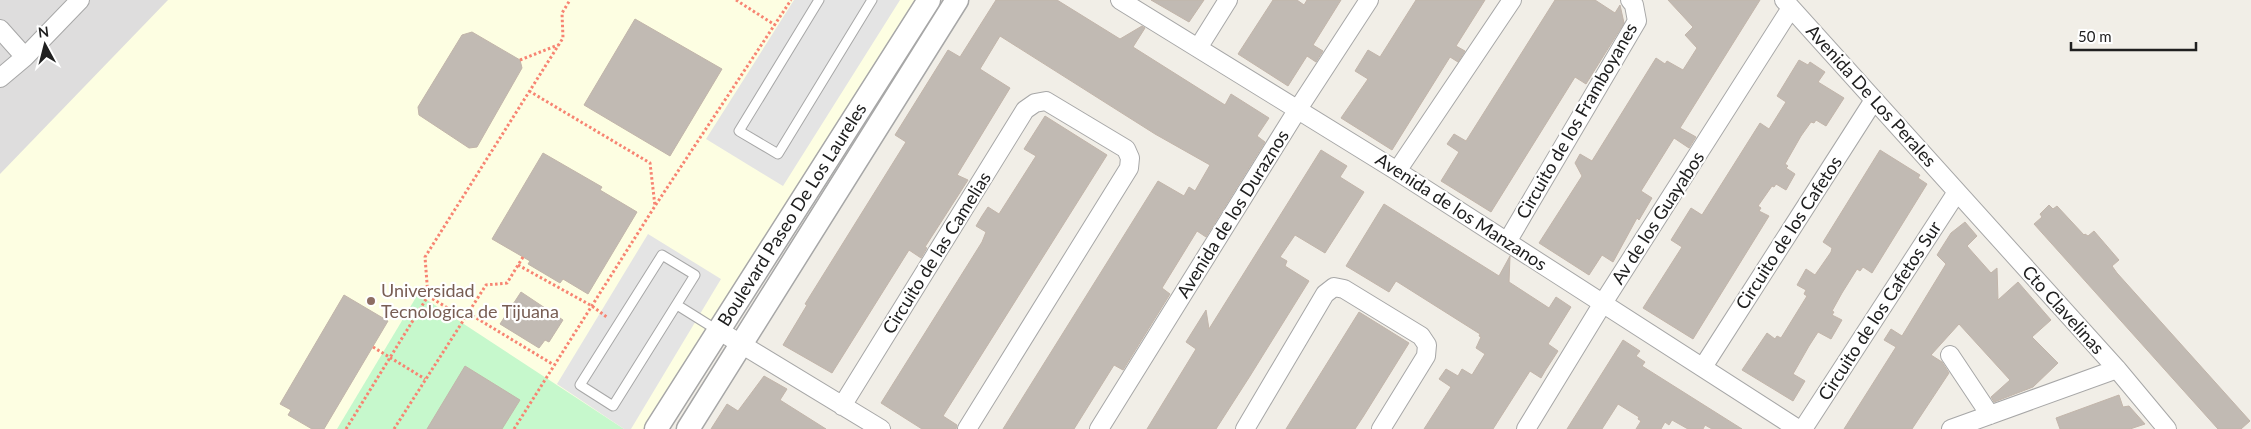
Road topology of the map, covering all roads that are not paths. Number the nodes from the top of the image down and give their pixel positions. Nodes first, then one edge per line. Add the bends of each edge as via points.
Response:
1 (80, 0) edge
2 (819, 0) edge
3 (872, 0) edge
4 (929, 0) edge
5 (957, 0) edge
6 (1120, 0) edge
7 (1228, 0) edge
8 (1369, 0) edge
9 (1512, 0) edge
10 (1630, 0) edge
11 (1788, 4) edge
12 (0, 29) edge
13 (1198, 48) junction
14 (25, 57) junction
15 (0, 78) edge
16 (1874, 100) junction
17 (1298, 110) junction
18 (1397, 171) junction
19 (1957, 192) junction
20 (1508, 242) junction
21 (1603, 303) junction
22 (677, 305) junction
23 (718, 330) junction
24 (742, 345) junction
25 (1950, 355) dead end
26 (1703, 367) junction
27 (2117, 369) junction
28 (842, 406) junction
29 (1990, 415) junction
30 (656, 429) edge
31 (688, 429) edge
32 (880, 429) edge
33 (967, 429) edge
34 (1099, 429) edge
35 (1245, 429) edge
36 (1381, 429) edge
37 (1526, 429) edge
38 (1798, 429) edge
39 (1803, 429) edge
40 (1951, 429) edge
41 (2167, 429) edge

1 - 14 street
2 - 3 lane via 739,131 778,154
4 - 23 street, Boulevard Paseo De Los Laureles
5 - 24 street, Boulevard Paseo De Los Laureles
6 - 13 street, Avenida de los Manzanos
7 - 13 street
8 - 17 street, Avenida de los Duraznos
9 - 18 street
10 - 20 street, Circuito de los Framboyanes via 1637,21
11 - 16 street, Avenida De Los Perales
11 - 21 street, Av de los Guayabos
12 - 14 street
13 - 17 street, Avenida de los Manzanos
14 - 15 street
16 - 19 street, Avenida De Los Perales
16 - 26 street, Circuito de los Cafetos
17 - 18 street, Avenida de los Manzanos
17 - 34 street, Avenida de los Duraznos
18 - 20 street, Avenida de los Manzanos
19 - 27 street, Cto Clavelinas
19 - 39 street, Circuito de los Cafetos Sur
20 - 21 street, Avenida de los Manzanos
21 - 26 street, Avenida de los Manzanos
21 - 37 street, Av de los Guayabos
22 - 22 lane via 613,406 580,385 662,255 695,275
22 - 23 lane
23 - 24 street
23 - 30 street, Boulevard Paseo De Los Laureles
24 - 28 street
24 - 31 street, Boulevard Paseo De Los Laureles
25 - 29 street
26 - 38 street, Avenida de los Manzanos
27 - 29 street
27 - 41 street, Cto Clavelinas
28 - 32 street
28 - 33 street, Circuito de las Camelias via 1025,110 1035,102 1046,101 1126,149 1130,158 1129,168
29 - 40 street
35 - 36 street via 1325,294 1334,287 1344,289 1421,336 1427,345 1426,356

